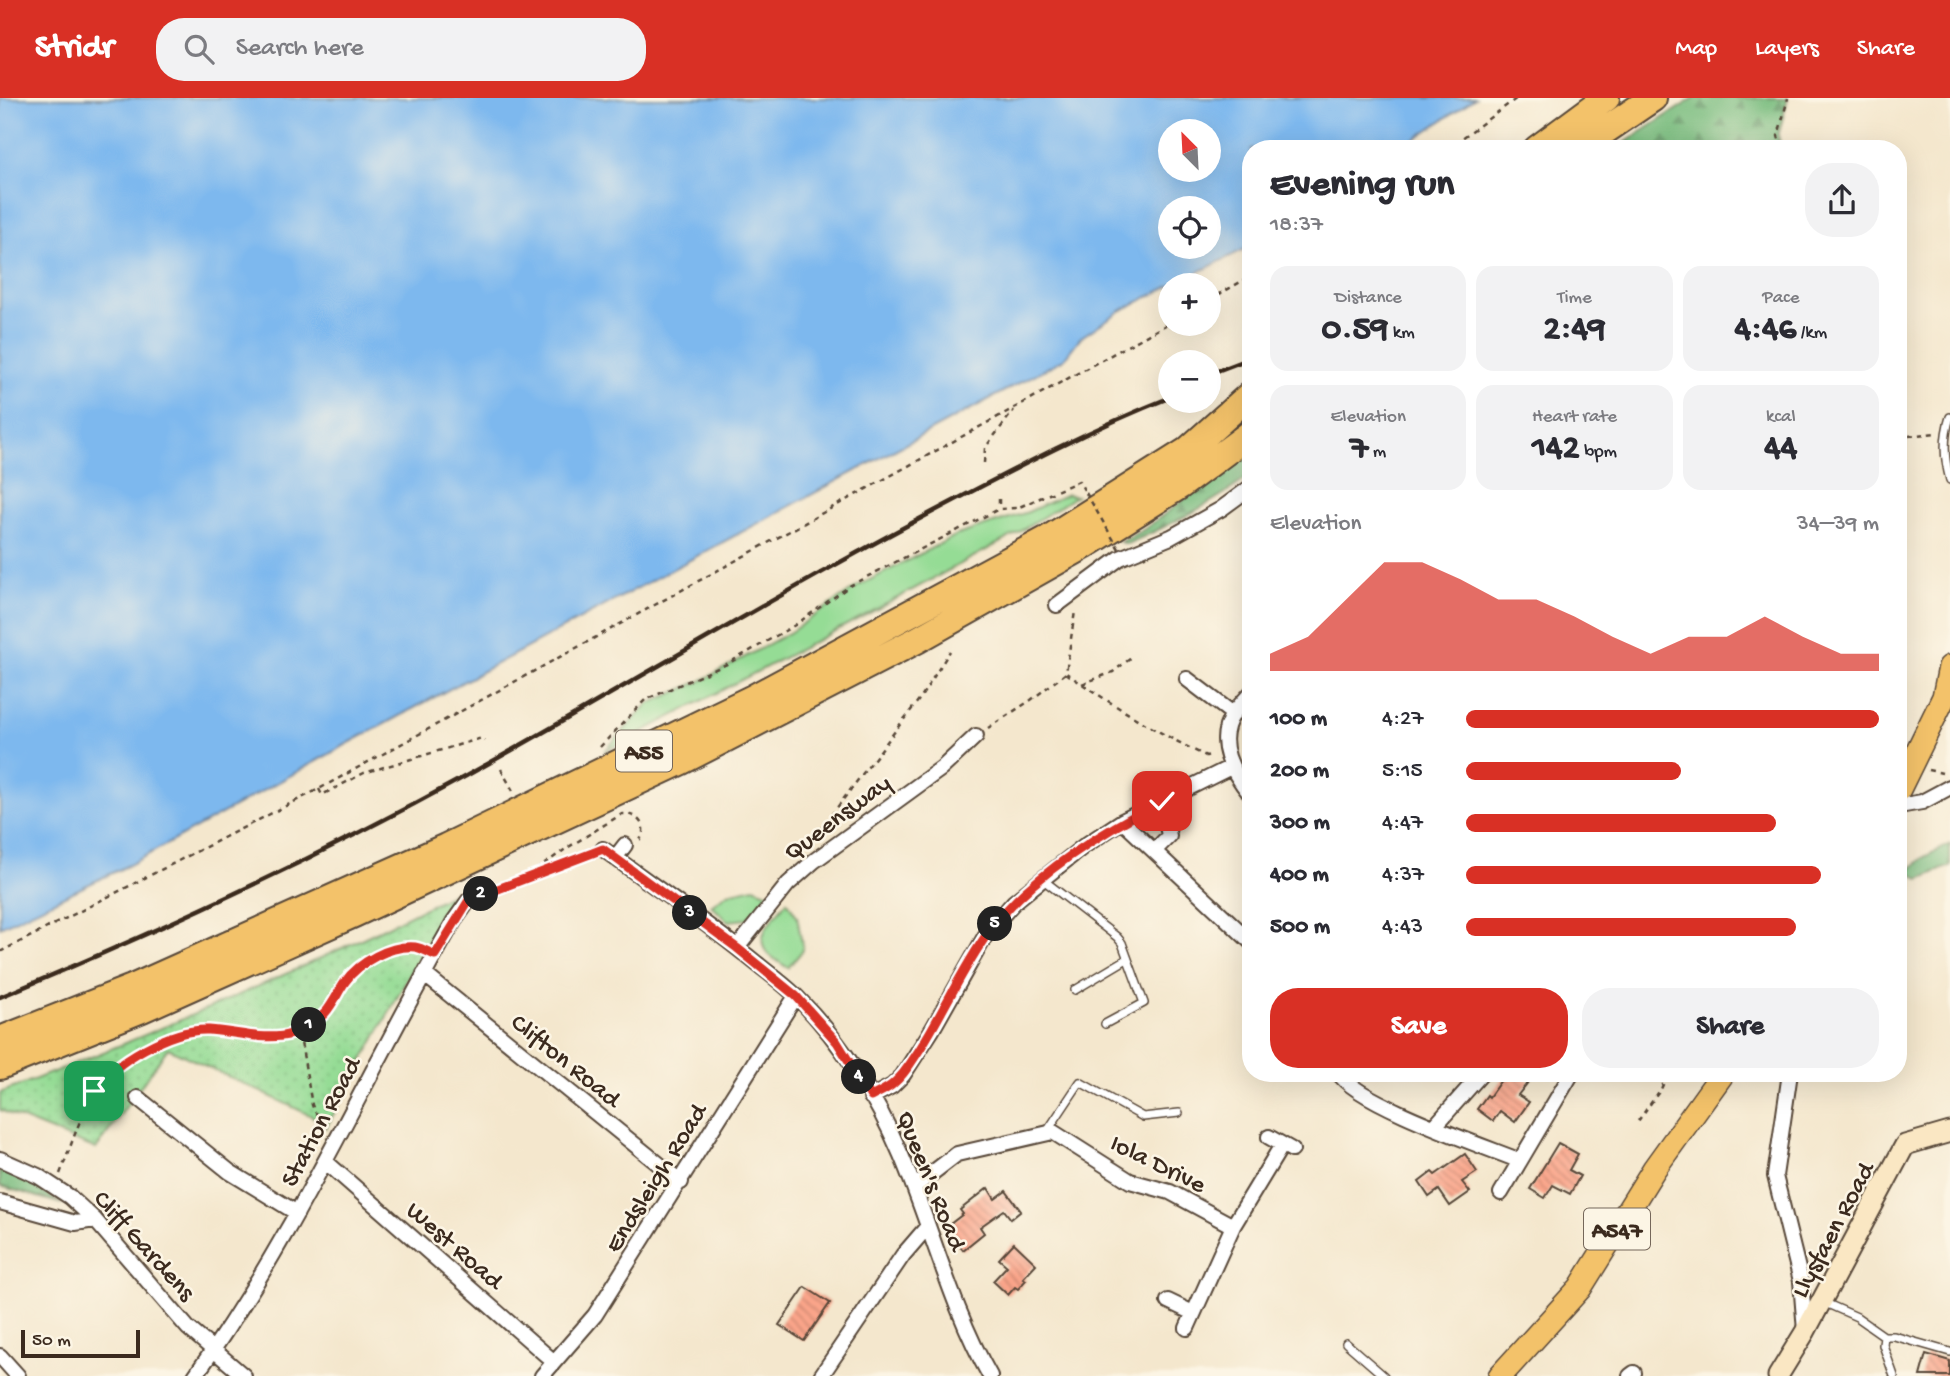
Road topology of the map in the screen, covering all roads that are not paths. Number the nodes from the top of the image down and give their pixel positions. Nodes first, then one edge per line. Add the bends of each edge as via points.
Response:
1 (1606, 98) edge
2 (1653, 98) edge
3 (1549, 140) edge
4 (1591, 140) edge
5 (1242, 402) edge
6 (1950, 417) edge
7 (1242, 440) edge
8 (1950, 480) edge
9 (1242, 494) edge
10 (1057, 605) dead end
11 (1950, 667) edge
12 (1187, 679) dead end
13 (1242, 704) edge
14 (1233, 714) junction
15 (976, 736) road end
16 (1231, 767) junction
17 (1907, 772) edge
18 (1242, 782) edge
19 (1950, 787) edge
20 (1162, 801) junction
21 (1907, 805) edge
22 (1122, 821) junction
23 (625, 845) dead end
24 (1154, 851) junction
25 (1042, 879) junction
26 (486, 892) road end
27 (1242, 934) edge
28 (737, 948) junction
29 (1127, 958) junction
30 (424, 974) junction
31 (1074, 990) dead end
32 (796, 996) junction
33 (1105, 1024) dead end
34 (0, 1040) edge
35 (0, 1066) edge
36 (1350, 1082) edge
37 (1474, 1082) edge
38 (1566, 1082) edge
39 (1716, 1082) edge
40 (1789, 1082) edge
41 (871, 1097) junction
42 (138, 1098) dead end
43 (1179, 1113) dead end
44 (1434, 1128) junction
45 (1950, 1132) edge
46 (1046, 1133) junction
47 (1281, 1144) dead end
48 (0, 1159) edge
49 (1518, 1160) junction
50 (326, 1162) junction
51 (681, 1182) junction
52 (914, 1187) junction
53 (1501, 1193) dead end
54 (0, 1202) edge
55 (297, 1213) junction
56 (95, 1220) junction
57 (928, 1226) junction
58 (1233, 1226) junction
59 (1168, 1301) dead end
60 (1822, 1301) junction
61 (1193, 1313) junction
62 (1187, 1328) dead end
63 (1805, 1332) junction
64 (1884, 1336) junction
65 (1346, 1343) dead end
66 (213, 1350) junction
67 (1950, 1352) edge
68 (0, 1356) edge
69 (554, 1362) junction
70 (18, 1376) edge
71 (195, 1376) edge
72 (244, 1376) edge
73 (542, 1376) edge
74 (821, 1376) edge
75 (990, 1376) edge
76 (1384, 1376) edge
77 (1500, 1376) edge
78 (1778, 1376) edge
79 (1894, 1376) edge

1 - 3 highway
2 - 4 highway
5 - 34 highway, A55 via 1187,451 1048,539 753,698 421,859 132,988
6 - 8 lane via 1945,432
7 - 35 highway, A55 via 1084,547 917,640 682,761 355,914
9 - 10 street via 1171,537 1120,558
11 - 17 main road via 1944,696
12 - 14 street
13 - 14 street
14 - 16 street via 1226,752
15 - 28 street, Queensway via 943,768 788,884
16 - 18 street
16 - 20 street
19 - 21 street
20 - 22 street
20 - 24 street via 1168,836
22 - 24 street
22 - 25 street
23 - 28 street, Queen's Road via 609,853
24 - 27 street
25 - 29 lane via 1117,937
25 - 41 street via 987,933 903,1075
26 - 30 street, Station Road via 469,900
28 - 32 street, Queen's Road
29 - 31 lane
29 - 33 lane via 1144,1003
30 - 50 street, Station Road
30 - 51 street, Clifton Road
32 - 41 street, Queen's Road via 837,1042
32 - 51 street, Endsleigh Road
36 - 44 street via 1358,1091
37 - 44 street
38 - 49 street
39 - 77 main road, A547 via 1654,1168 1580,1288
40 - 63 street via 1775,1176 1801,1281
41 - 52 street, Queen's Road
42 - 55 street via 230,1172
43 - 46 lane via 1143,1117 1080,1082
44 - 49 street
45 - 60 street, Llysfaen Road via 1905,1145
46 - 52 street via 957,1154
46 - 58 street, Iola Drive via 1053,1132 1130,1181 1170,1192
47 - 58 street
48 - 56 street, Cliff Gardens via 38,1176
49 - 53 street
50 - 55 street, Station Road
50 - 69 street, West Road
51 - 69 street, Endsleigh Road via 596,1315
52 - 57 street, Queen's Road
54 - 56 street via 75,1223
55 - 66 street, Station Road
56 - 66 street, Cliff Gardens via 164,1302
57 - 74 street via 903,1255
57 - 75 street, Queen's Road via 976,1352
58 - 61 street
59 - 61 street
60 - 63 street, Llysfaen Road
60 - 64 lane
61 - 62 street
63 - 78 street, Llysfaen Road
64 - 67 lane
64 - 79 lane
65 - 76 lane
66 - 71 street, Station Road
66 - 72 street, Cliff Gardens
68 - 70 street
69 - 73 street, Endsleigh Road

